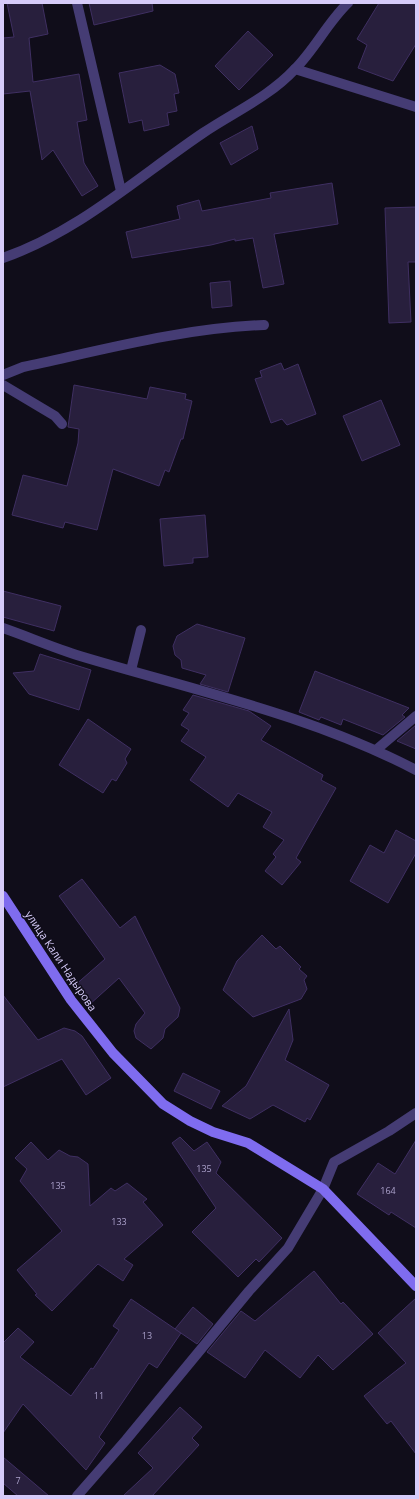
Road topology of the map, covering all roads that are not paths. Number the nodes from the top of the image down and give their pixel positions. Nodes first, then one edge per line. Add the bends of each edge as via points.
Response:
1 (77, 3) edge
2 (345, 4) edge
3 (295, 69) junction
4 (416, 107) edge
5 (121, 191) junction
6 (3, 258) edge
7 (264, 325) dead end
8 (3, 375) edge
9 (3, 385) edge
10 (62, 424) dead end
11 (3, 628) edge
12 (141, 630) dead end
13 (131, 670) junction
14 (416, 716) edge
15 (376, 750) junction
16 (416, 770) edge
17 (3, 896) edge
18 (416, 1113) edge
19 (323, 1189) junction
20 (416, 1286) edge
21 (77, 1496) edge

1 - 5 street
2 - 3 street
3 - 4 street
3 - 5 street via 270,92 204,132
5 - 6 street via 74,224 26,250
7 - 8 street via 227,327 161,338 23,367
9 - 10 street via 55,416
11 - 13 street via 78,656
12 - 13 street
13 - 15 street via 298,720
14 - 15 street
15 - 16 street
17 - 19 street, улица Кали Надырова via 70,1000 113,1053 163,1104 207,1130 248,1143
18 - 19 street via 334,1162
19 - 20 street, улица Кали Надырова
19 - 21 street via 288,1248

